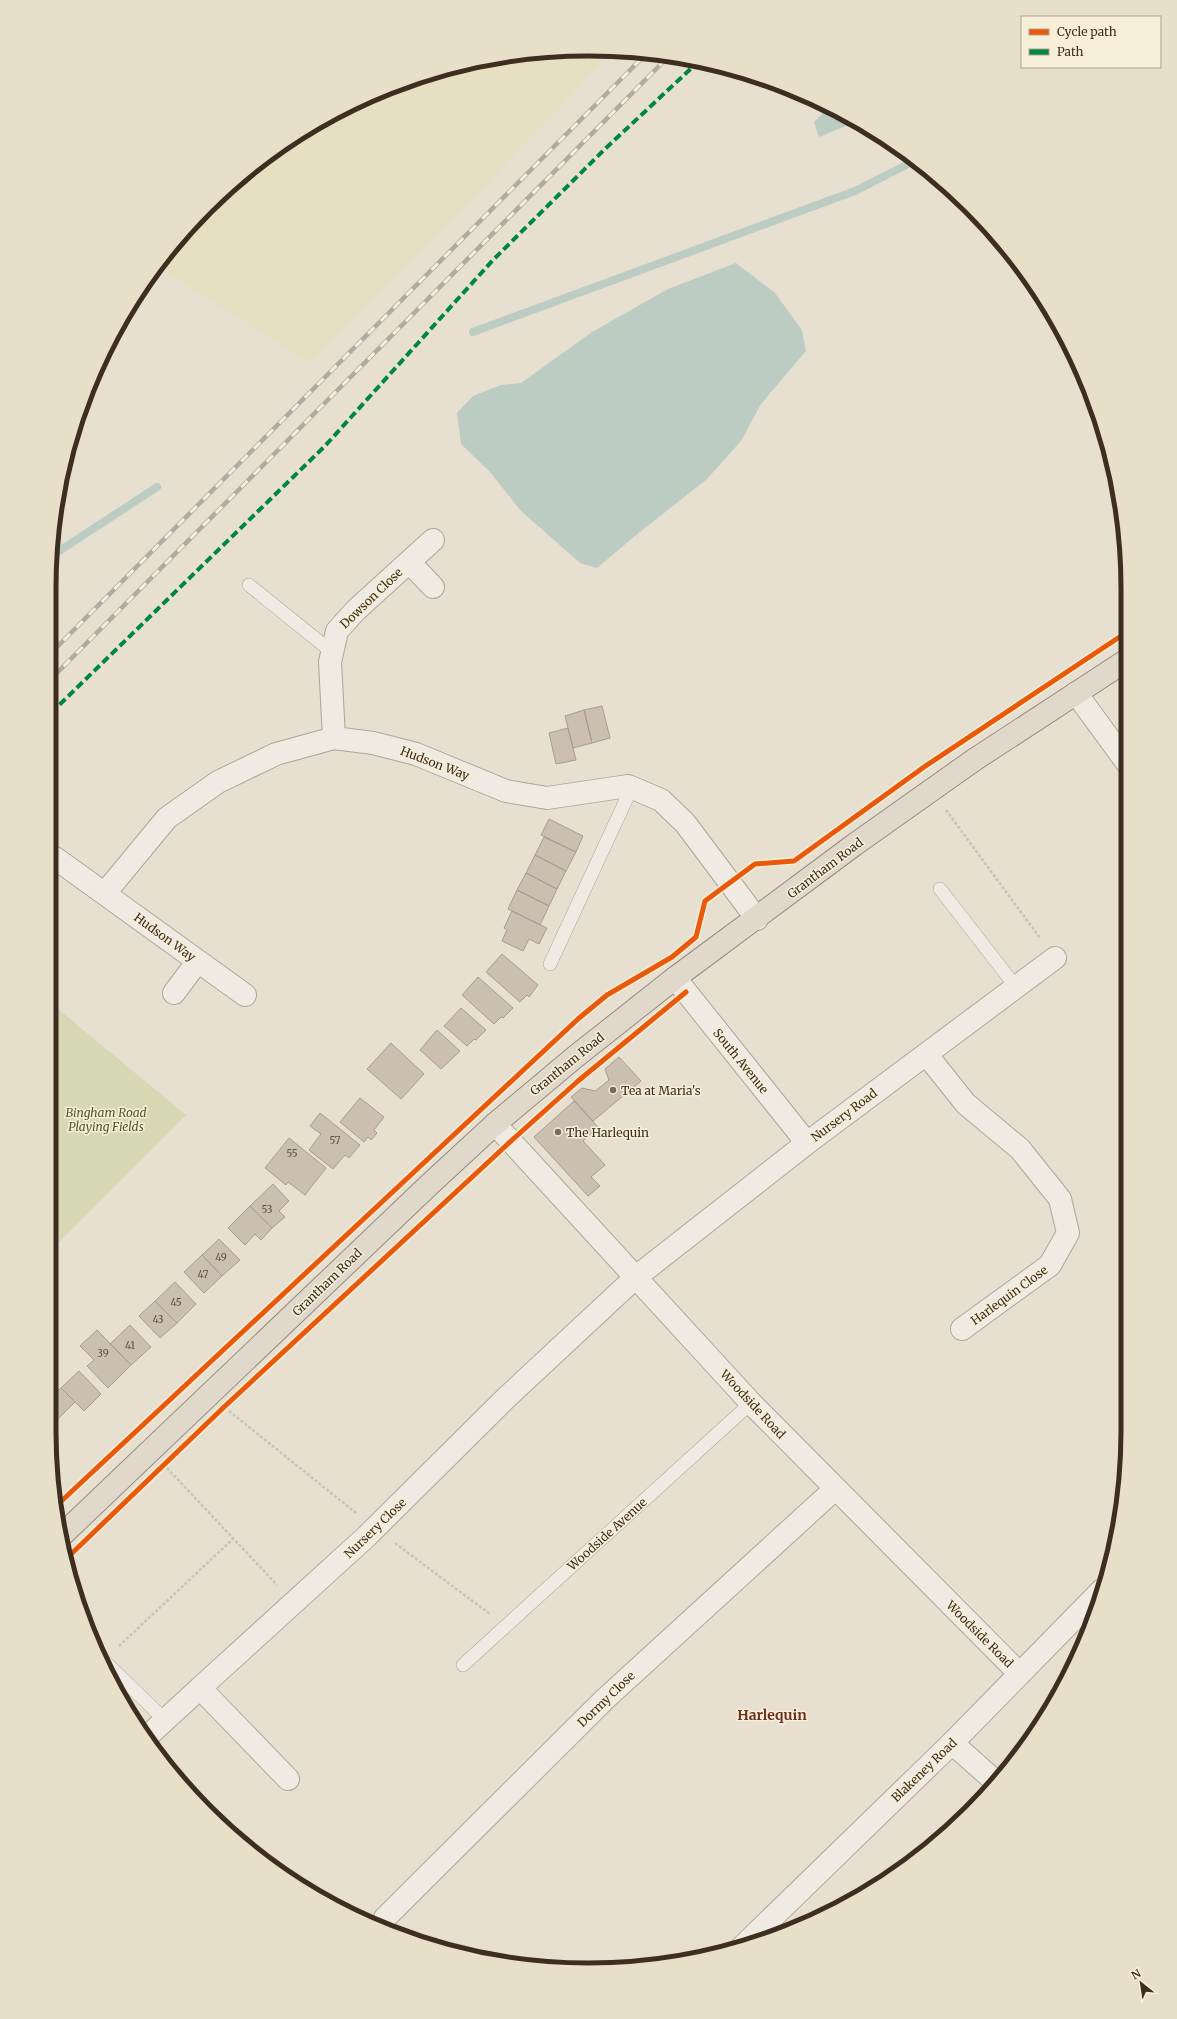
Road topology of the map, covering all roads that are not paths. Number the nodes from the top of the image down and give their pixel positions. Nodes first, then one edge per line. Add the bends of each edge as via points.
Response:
1 (433, 540) dead end
2 (409, 562) junction
3 (249, 585) dead end
4 (434, 587) dead end
5 (332, 652) junction
6 (1121, 664) edge
7 (1076, 693) junction
8 (334, 738) junction
9 (1121, 754) edge
10 (632, 787) junction
11 (56, 859) edge
12 (940, 889) dead end
13 (105, 893) junction
14 (756, 919) junction
15 (1055, 958) road end
16 (198, 961) junction
17 (550, 964) dead end
18 (675, 978) junction
19 (1016, 987) junction
20 (174, 993) dead end
21 (245, 994) dead end
22 (926, 1054) junction
23 (495, 1124) junction
24 (807, 1143) junction
25 (636, 1277) junction
26 (962, 1329) dead end
27 (751, 1403) junction
28 (835, 1489) junction
29 (66, 1532) edge
30 (1094, 1598) edge
31 (463, 1665) dead end
32 (1020, 1674) junction
33 (116, 1677) edge
34 (200, 1688) junction
35 (158, 1727) joint
36 (952, 1743) junction
37 (992, 1778) edge
38 (288, 1779) dead end
39 (386, 1918) dead end
40 (752, 1937) edge

1 - 2 street, Dowson Close
2 - 4 street
2 - 5 street, Dowson Close via 356,610 337,631
3 - 5 lane
5 - 8 street, Dowson Close via 330,662
6 - 7 highway, Grantham Road
7 - 9 street
7 - 14 highway, Grantham Road via 974,760
8 - 10 street, Hudson Way via 374,743 416,754 506,791 547,798
8 - 13 street, Hudson Way via 276,754 218,782 167,818
10 - 14 street, Hudson Way via 661,800 684,824
10 - 17 lane
11 - 13 street, Hudson Way
12 - 19 lane
13 - 16 street, Hudson Way
14 - 18 highway, Grantham Road
15 - 19 street, Nursery Road
16 - 20 street
16 - 21 street, Hudson Way
18 - 23 highway, Grantham Road
18 - 24 street, South Avenue
19 - 22 street, Nursery Road
22 - 24 street, Nursery Road
22 - 26 street, Harlequin Close via 966,1104 1020,1149 1060,1199 1068,1233 1050,1265
23 - 25 street, Woodside Road
23 - 29 highway, Grantham Road
24 - 25 street, Nursery Road
25 - 27 street, Woodside Road
25 - 34 street, Nursery Close via 506,1398 375,1529
27 - 28 street, Woodside Road
27 - 31 lane, Woodside Avenue
28 - 32 street, Woodside Road
28 - 39 street, Dormy Close via 605,1699
30 - 32 street, Blakeney Road
32 - 36 street, Blakeney Road
33 - 35 lane
34 - 35 street, Nursery Close
34 - 38 street
36 - 37 street
36 - 40 street, Blakeney Road

